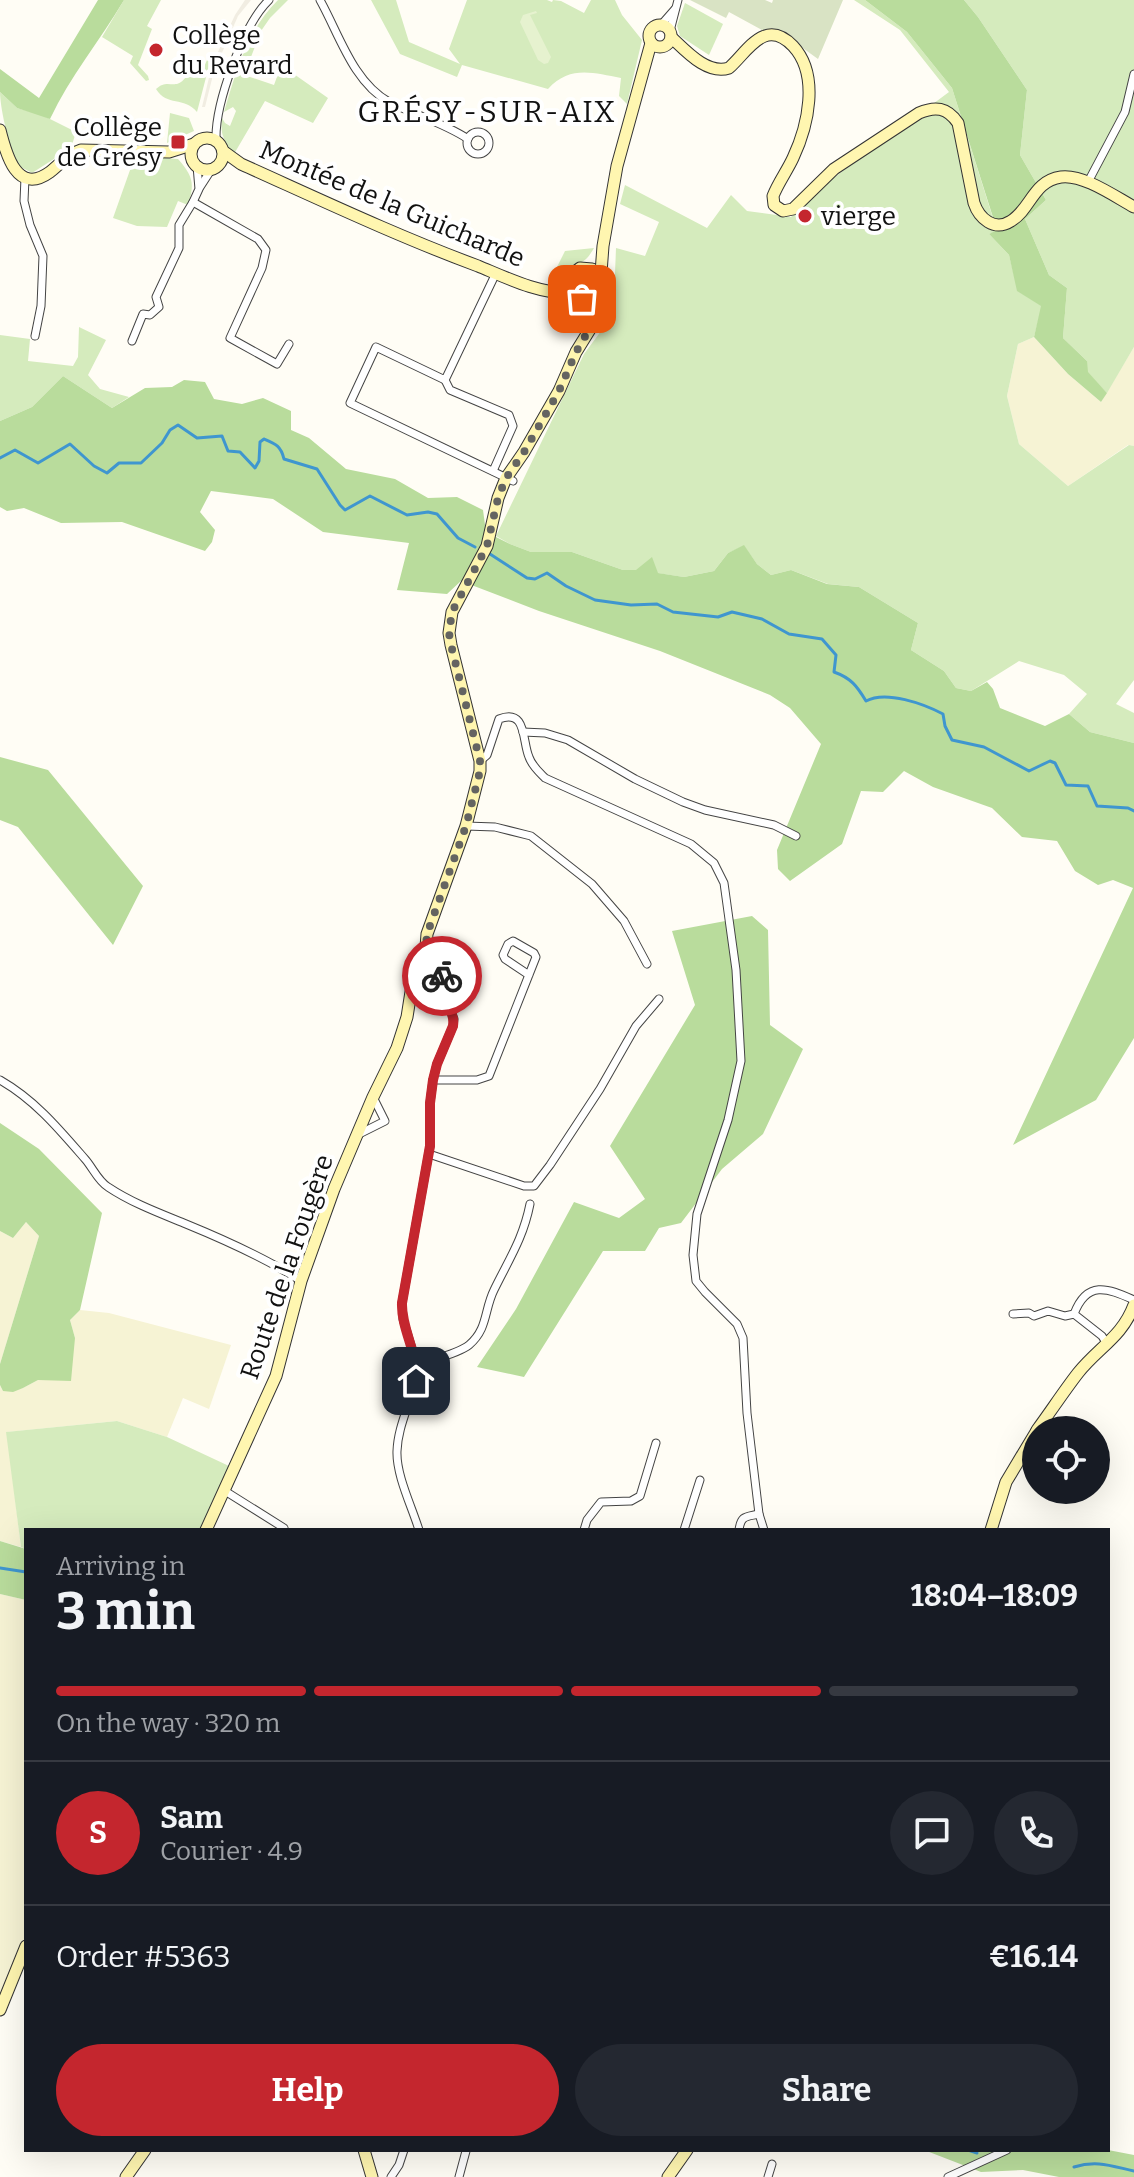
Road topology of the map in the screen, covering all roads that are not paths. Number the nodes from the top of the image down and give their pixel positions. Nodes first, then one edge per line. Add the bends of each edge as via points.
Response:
1 (269, 0) edge
2 (320, 0) edge
3 (678, 4) edge
4 (663, 38) junction
5 (1134, 74) edge
6 (0, 130) edge
7 (212, 138) junction
8 (468, 139) dead end
9 (194, 144) junction
10 (169, 152) junction
11 (218, 161) junction
12 (195, 164) junction
13 (25, 178) junction
14 (1088, 182) junction
15 (199, 189) junction
16 (193, 202) junction
17 (1134, 207) edge
18 (603, 246) junction
19 (586, 268) junction
20 (496, 273) junction
21 (600, 279) junction
22 (569, 280) junction
23 (546, 290) junction
24 (582, 297) junction
25 (35, 336) dead end
26 (132, 341) dead end
27 (289, 344) dead end
28 (445, 380) junction
29 (493, 471) junction
30 (510, 479) junction
31 (523, 732) junction
32 (480, 761) junction
33 (466, 826) junction
34 (796, 836) dead end
35 (426, 947) junction
36 (647, 964) dead end
37 (419, 971) junction
38 (436, 971) junction
39 (529, 975) junction
40 (444, 986) junction
41 (413, 989) junction
42 (430, 998) junction
43 (659, 999) dead end
44 (448, 1006) junction
45 (407, 1017) junction
46 (0, 1080) edge
47 (433, 1080) junction
48 (373, 1097) junction
49 (357, 1135) junction
50 (429, 1154) junction
51 (530, 1204) dead end
52 (301, 1281) junction
53 (1134, 1302) edge
54 (1013, 1314) dead end
55 (1074, 1314) junction
56 (1107, 1344) junction
57 (417, 1365) junction
58 (1048, 1416) edge
59 (656, 1443) dead end
60 (1022, 1456) edge
61 (700, 1480) dead end
62 (225, 1491) junction
63 (759, 1514) junction
64 (207, 1528) edge
65 (284, 1528) edge
66 (418, 1528) edge
67 (585, 1528) edge
68 (685, 1528) edge
69 (739, 1528) edge
70 (763, 1528) edge
71 (992, 1528) edge
72 (24, 1951) edge
73 (0, 2010) edge
74 (144, 2152) edge
75 (365, 2152) edge
76 (403, 2152) edge
77 (465, 2152) edge
78 (686, 2152) edge
79 (1003, 2152) edge
80 (772, 2164) dead end
81 (669, 2176) edge
82 (126, 2177) edge
83 (372, 2177) edge
84 (391, 2177) edge
85 (459, 2177) edge
86 (768, 2177) edge
87 (948, 2177) edge

1 - 7 street via 249,26
2 - 8 street via 366,84 387,100
3 - 4 street
4 - 14 main road via 717,70 729,68 757,38 768,35 789,42 802,59 809,85 805,124 773,196 774,205 783,211 793,209 834,169 929,109 945,110 958,123 974,203 987,222 1011,221 1041,185 1055,178
4 - 18 main road via 644,71 617,166
5 - 14 street via 1125,112
6 - 13 main road via 12,166
7 - 9 main road
7 - 11 main road
9 - 10 main road
9 - 12 main road
10 - 12 main road
10 - 13 main road via 81,150 42,176
11 - 12 main road
11 - 15 street
11 - 20 main road, Montée de la Guicharde via 241,164
12 - 15 street
13 - 25 street via 24,201 43,256
14 - 17 main road
15 - 16 street
16 - 26 street via 179,225 179,248 156,297 159,307 143,314
16 - 27 street via 258,239 266,250 230,338 277,364
18 - 19 main road
18 - 21 main road
19 - 21 main road
19 - 22 main road
20 - 23 main road, Montée de la Guicharde
20 - 28 street
21 - 24 main road via 598,292
22 - 23 main road, Montée de la Guicharde
22 - 24 main road via 567,286
23 - 24 main road, Montée de la Guicharde
24 - 30 main road via 587,333
28 - 29 street via 450,390 509,415 513,426
28 - 29 street via 376,347 350,403
29 - 30 street
30 - 32 main road via 494,513 487,546 452,612 449,633
31 - 32 street via 514,717 499,719
31 - 34 street via 568,740 683,802 774,825
31 - 63 street via 528,756 545,778 691,844 714,863 724,883 741,1061 697,1214 693,1255 696,1281 737,1324 743,1338
32 - 33 main road
33 - 35 main road
33 - 36 street via 531,836 592,884 624,921
35 - 37 main road
35 - 38 main road
37 - 38 main road
37 - 41 main road
38 - 40 main road
39 - 39 street via 536,957 513,941 503,955
39 - 47 street via 489,1076
40 - 42 main road
40 - 44 street
41 - 42 main road
41 - 45 main road, Route de la Fougère
42 - 44 street
42 - 45 main road, Route de la Fougère
43 - 50 street via 636,1026 534,1186
44 - 47 street via 453,1026
45 - 48 main road, Route de la Fougère
46 - 52 street via 52,1120 104,1185
47 - 50 street
48 - 49 main road, Route de la Fougère
48 - 49 street via 385,1121
49 - 52 main road, Route de la Fougère
50 - 57 street via 402,1303
51 - 57 street via 525,1227 492,1292 484,1327 467,1346
52 - 62 main road, Route de la Fougère via 276,1376
53 - 55 street via 1106,1288 1080,1299
53 - 56 main road via 1121,1331
54 - 55 street
55 - 56 street
56 - 58 main road
57 - 66 street via 397,1451
59 - 67 street via 640,1496 601,1502
60 - 71 main road via 1006,1482
61 - 68 street
62 - 64 main road, Route de la Fougère
62 - 65 street
63 - 69 street via 745,1517
63 - 70 street
72 - 73 main road
74 - 82 main road
75 - 83 main road
76 - 84 street
77 - 85 street
78 - 81 main road
79 - 87 street
80 - 86 street

